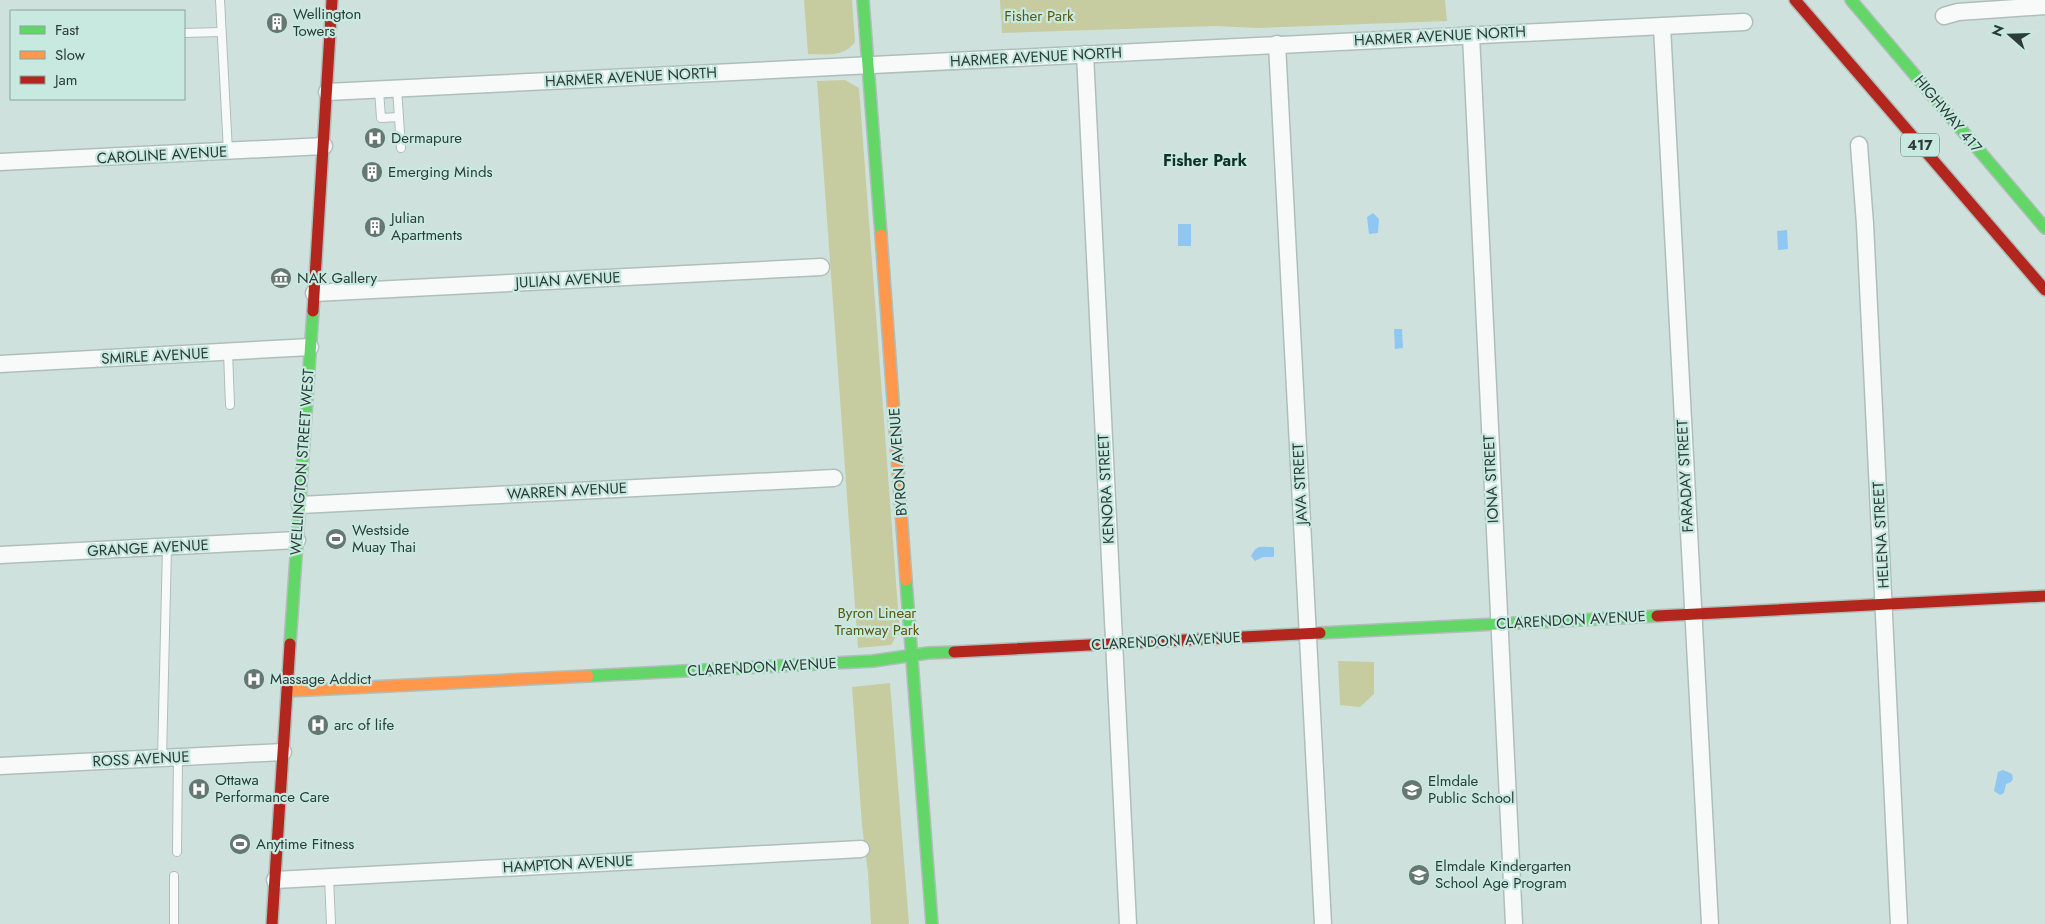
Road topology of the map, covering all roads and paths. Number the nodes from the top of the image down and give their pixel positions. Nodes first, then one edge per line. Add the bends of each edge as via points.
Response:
1 (220, 0) edge
2 (332, 0) edge
3 (864, 0) edge
4 (1796, 0) edge
5 (1850, 0) edge
6 (2045, 6) edge
7 (1944, 16) dead end
8 (1744, 22) dead end
9 (1662, 27) junction
10 (221, 32) junction
11 (185, 33) edge
12 (1471, 35) junction
13 (1277, 44) junction
14 (1085, 54) junction
15 (869, 66) junction
16 (397, 88) junction
17 (379, 90) junction
18 (327, 92) junction
19 (399, 117) junction
20 (1859, 145) dead end
21 (324, 146) junction
22 (402, 148) dead end
23 (228, 152) junction
24 (0, 162) edge
25 (2045, 228) edge
26 (821, 267) dead end
27 (2045, 290) edge
28 (314, 293) junction
29 (310, 347) junction
30 (228, 352) junction
31 (0, 364) edge
32 (230, 405) dead end
33 (834, 478) dead end
34 (300, 505) junction
35 (297, 540) junction
36 (167, 547) junction
37 (0, 555) edge
38 (2045, 596) edge
39 (1884, 604) junction
40 (1692, 614) junction
41 (1498, 624) junction
42 (1308, 634) junction
43 (1113, 644) junction
44 (912, 656) junction
45 (288, 691) junction
46 (283, 752) junction
47 (170, 757) junction
48 (0, 766) edge
49 (861, 848) dead end
50 (177, 852) dead end
51 (174, 876) dead end
52 (329, 877) junction
53 (275, 880) junction
54 (174, 924) edge
55 (272, 924) edge
56 (331, 924) edge
57 (932, 924) edge
58 (1128, 924) edge
59 (1323, 924) edge
60 (1514, 924) edge
61 (1710, 924) edge
62 (1899, 924) edge

1 - 10 lane
2 - 18 main road, WELLINGTON STREET WEST
3 - 15 main road, BYRON AVENUE
4 - 27 main road, 417
5 - 25 main road, HIGHWAY 417 / 417
6 - 7 street via 1958,12
8 - 9 street, HARMER AVENUE NORTH
9 - 12 street, HARMER AVENUE NORTH
9 - 40 street, FARADAY STREET
10 - 11 lane
10 - 23 lane
12 - 13 street, HARMER AVENUE NORTH
12 - 41 street, IONA STREET
13 - 14 street, HARMER AVENUE NORTH
13 - 42 street, JAVA STREET
14 - 15 street, HARMER AVENUE NORTH
14 - 43 street, KENORA STREET
15 - 16 street, HARMER AVENUE NORTH
15 - 44 main road, BYRON AVENUE
16 - 17 street, HARMER AVENUE NORTH
16 - 19 lane
17 - 18 street, HARMER AVENUE NORTH
17 - 19 lane via 381,118
18 - 21 main road, WELLINGTON STREET WEST
19 - 22 lane
20 - 39 street, HELENA STREET
21 - 23 street, CAROLINE AVENUE
21 - 28 main road, WELLINGTON STREET WEST
23 - 24 street, CAROLINE AVENUE
26 - 28 street, JULIAN AVENUE
28 - 29 main road, WELLINGTON STREET WEST
29 - 30 street, SMIRLE AVENUE
29 - 34 main road, WELLINGTON STREET WEST
30 - 31 street, SMIRLE AVENUE
30 - 32 lane
33 - 34 street, WARREN AVENUE
34 - 35 main road, WELLINGTON STREET WEST
35 - 36 street, GRANGE AVENUE
35 - 45 main road, WELLINGTON STREET WEST
36 - 37 street, GRANGE AVENUE
36 - 47 lane
38 - 39 main road, CLARENDON AVENUE
39 - 40 main road, CLARENDON AVENUE
39 - 62 street, HELENA STREET
40 - 41 main road, CLARENDON AVENUE
40 - 61 street, FARADAY STREET
41 - 42 main road, CLARENDON AVENUE
41 - 60 street, IONA STREET
42 - 43 main road, CLARENDON AVENUE
42 - 59 street, JAVA STREET
43 - 44 main road, CLARENDON AVENUE
43 - 58 street, KENORA STREET
44 - 45 main road, CLARENDON AVENUE via 706,671
44 - 57 main road, BYRON AVENUE
45 - 46 main road, WELLINGTON STREET WEST
46 - 47 street, ROSS AVENUE
46 - 53 main road, WELLINGTON STREET WEST
47 - 48 street, ROSS AVENUE
47 - 50 lane
49 - 52 street, HAMPTON AVENUE
51 - 54 lane
52 - 53 street, HAMPTON AVENUE
52 - 56 lane
53 - 55 main road, WELLINGTON STREET WEST

